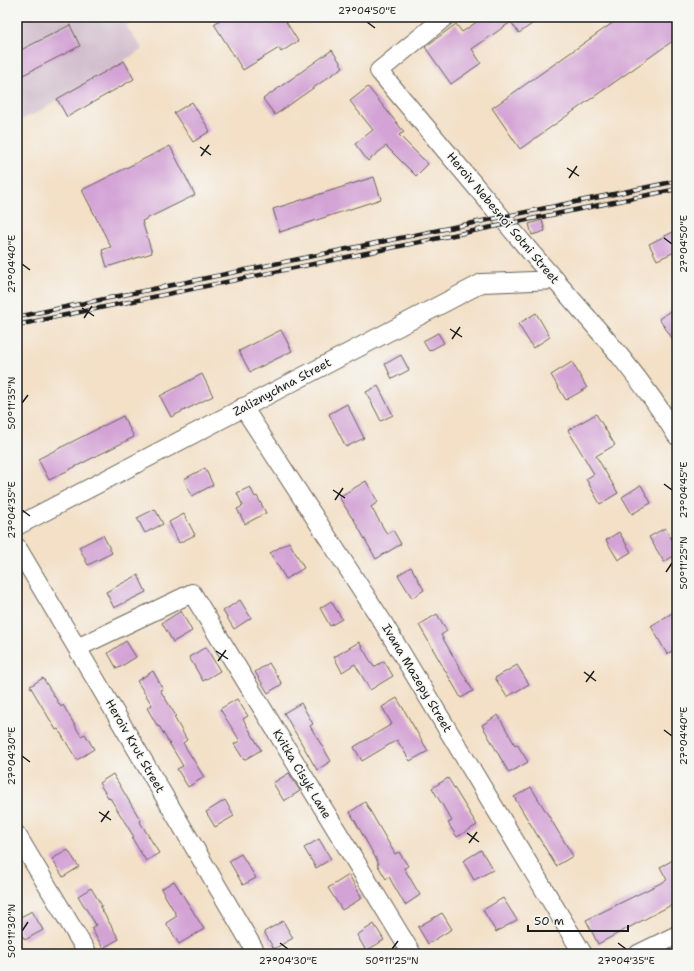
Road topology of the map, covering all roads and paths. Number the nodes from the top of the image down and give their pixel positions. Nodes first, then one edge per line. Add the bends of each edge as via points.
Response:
1 (445, 17) edge
2 (556, 280) junction
3 (243, 407) junction
4 (677, 436) edge
5 (17, 526) edge
6 (17, 547) edge
7 (77, 648) junction
8 (17, 835) edge
9 (677, 934) edge
10 (88, 954) edge
11 (257, 954) edge
12 (412, 954) edge
13 (584, 954) edge
14 (638, 954) edge

1 - 2 street, Heroiv Nebesnoi Sotni Street via 378,71
2 - 3 street, Zaliznychna Street via 482,283
2 - 4 street, Heroiv Nebesnoi Sotni Street via 603,335
3 - 5 street, Zaliznychna Street
3 - 13 street, Ivana Mazepy Street via 382,621
6 - 7 street, Heroiv Krut Street
7 - 11 street, Heroiv Krut Street
7 - 12 street, Kvitka Cisyk Lane via 192,593
8 - 10 street
9 - 14 street

